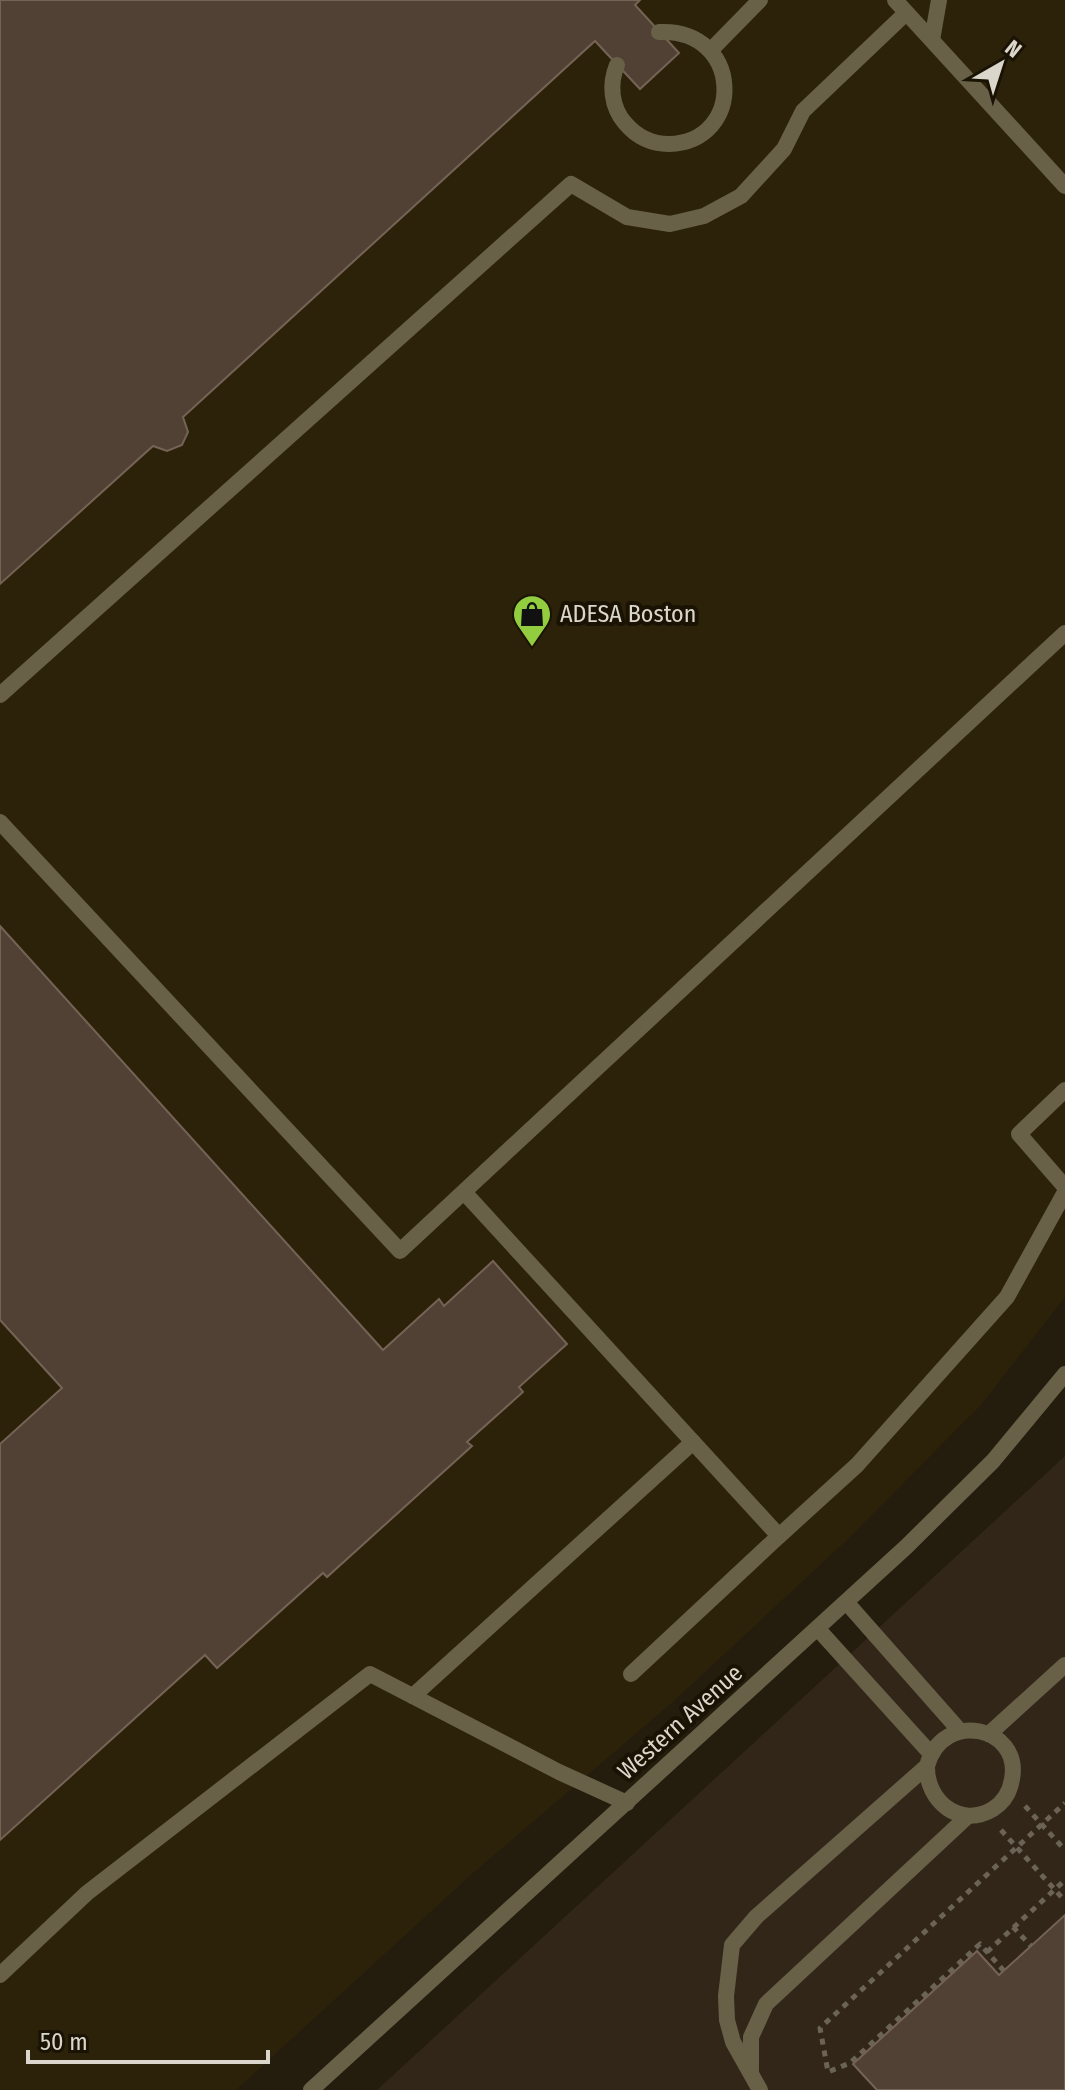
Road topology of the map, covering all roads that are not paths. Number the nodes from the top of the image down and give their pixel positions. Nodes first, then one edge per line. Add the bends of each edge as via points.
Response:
1 (760, 0) edge
2 (895, 0) edge
3 (939, 0) edge
4 (906, 13) junction
5 (659, 32) dead end
6 (932, 40) junction
7 (711, 50) junction
8 (617, 65) dead end
9 (1065, 186) edge
10 (1065, 633) edge
11 (0, 695) edge
12 (0, 822) edge
13 (1065, 1090) edge
14 (1065, 1189) edge
15 (464, 1192) junction
16 (1065, 1374) edge
17 (693, 1442) junction
18 (779, 1536) junction
19 (847, 1603) junction
20 (818, 1629) junction
21 (1065, 1665) edge
22 (631, 1674) dead end
23 (413, 1696) junction
24 (960, 1731) junction
25 (989, 1734) junction
26 (929, 1760) junction
27 (627, 1803) junction
28 (976, 1814) junction
29 (0, 1975) edge
30 (755, 2083) edge
31 (311, 2090) edge

1 - 7 street
2 - 4 street
3 - 6 street
4 - 6 street
4 - 11 street via 803,111 784,149 741,196 704,216 670,224 627,217 571,184
5 - 7 street via 690,35
6 - 9 street
7 - 8 street via 722,70 724,102 707,129 679,143 647,140 622,120 612,90
10 - 15 street
12 - 15 street via 400,1251
13 - 14 street via 1019,1134
14 - 18 street via 1007,1297 857,1465
15 - 17 street
16 - 19 street, Western Avenue via 993,1461
17 - 18 street
17 - 23 street
18 - 22 street
19 - 20 street, Western Avenue
19 - 24 street
20 - 26 street
20 - 27 street, Western Avenue
21 - 25 street
23 - 27 street
23 - 29 street via 370,1674 87,1893
24 - 25 street
24 - 26 street via 942,1739
25 - 28 street via 1001,1744 1013,1773 1003,1801
26 - 28 street via 928,1783 935,1799 948,1810
26 - 30 street via 732,1945 727,2020
27 - 31 street, Western Avenue
28 - 30 street via 766,2004 751,2037

